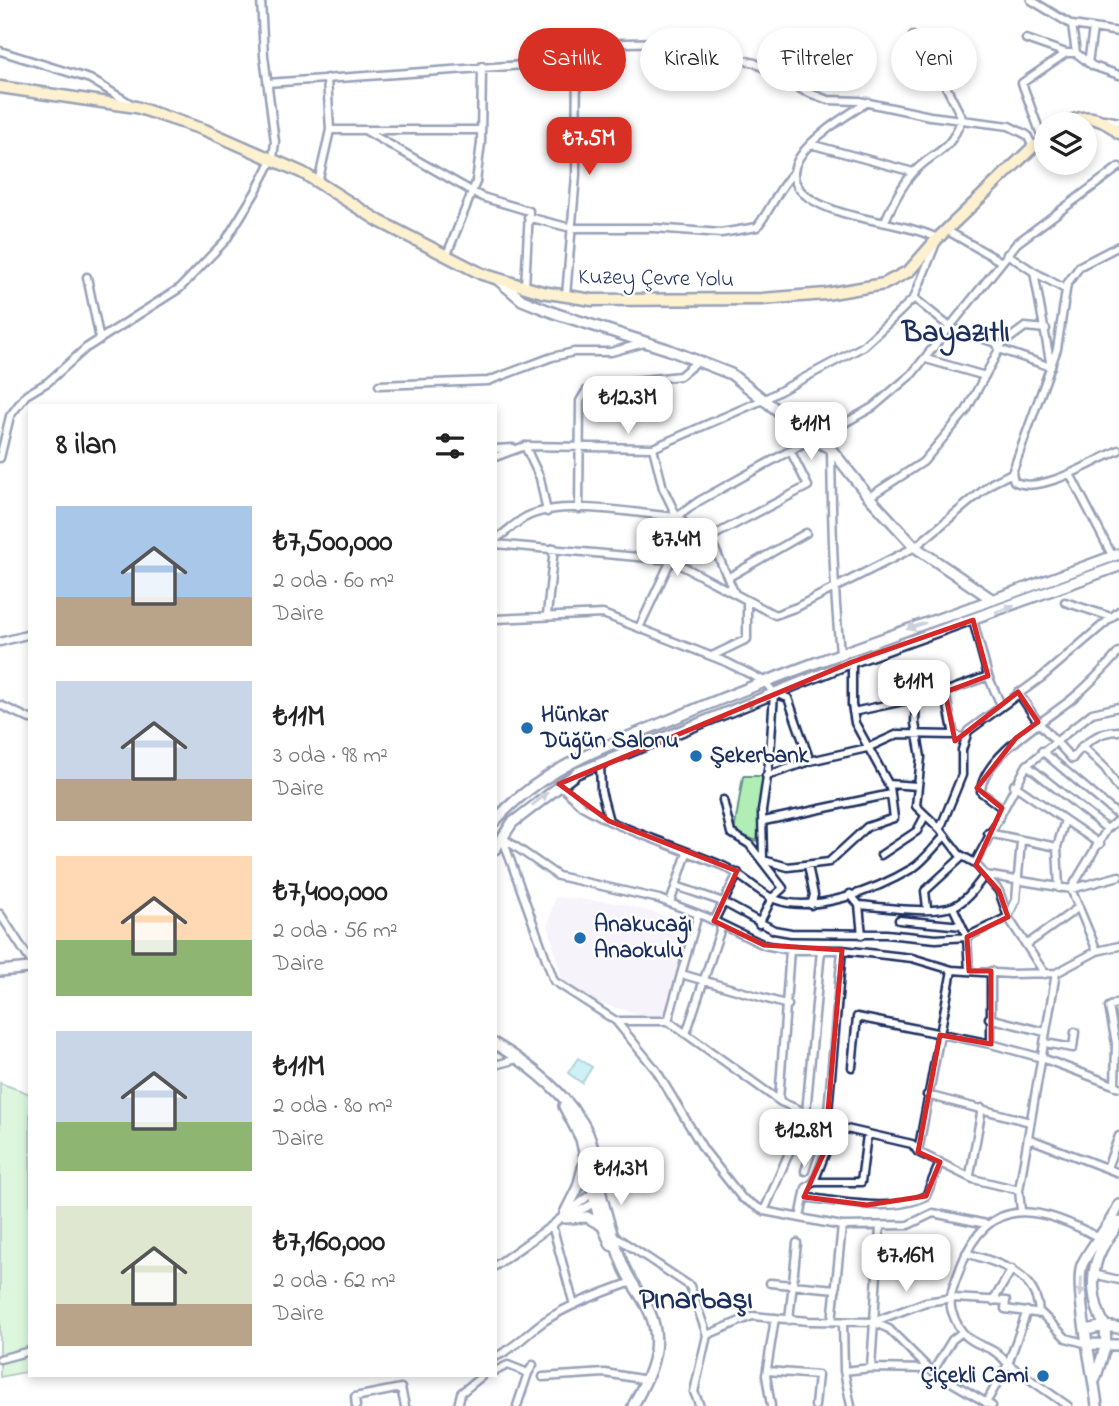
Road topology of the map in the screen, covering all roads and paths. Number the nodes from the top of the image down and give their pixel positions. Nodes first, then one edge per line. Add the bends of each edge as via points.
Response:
1 (261, 0) edge
2 (1031, 0) edge
3 (1072, 25) junction
4 (1093, 29) junction
5 (1119, 32) edge
6 (1026, 39) dead end
7 (626, 43) edge
8 (0, 51) edge
9 (1066, 53) junction
10 (1076, 53) junction
11 (1088, 62) junction
12 (518, 64) edge
13 (482, 66) junction
14 (1119, 75) edge
15 (327, 78) junction
16 (267, 83) junction
17 (0, 86) edge
18 (578, 91) edge
19 (948, 91) edge
20 (868, 103) junction
21 (136, 107) junction
22 (1034, 114) edge
23 (962, 118) junction
24 (1098, 118) joint
25 (1119, 121) edge
26 (330, 130) junction
27 (481, 130) junction
28 (366, 131) junction
29 (1119, 133) edge
30 (810, 144) junction
31 (1032, 147) joint
32 (274, 158) junction
33 (1119, 167) edge
34 (913, 172) junction
35 (793, 173) junction
36 (318, 183) junction
37 (474, 193) junction
38 (528, 217) junction
39 (885, 221) junction
40 (571, 228) junction
41 (946, 230) junction
42 (938, 238) junction
43 (1119, 246) edge
44 (1007, 254) junction
45 (446, 257) junction
46 (1000, 261) junction
47 (1034, 272) junction
48 (88, 277) dead end
49 (497, 279) junction
50 (525, 287) junction
51 (1065, 289) junction
52 (566, 296) junction
53 (914, 298) junction
54 (951, 328) junction
55 (1046, 329) junction
56 (100, 340) junction
57 (646, 342) junction
58 (999, 349) junction
59 (926, 359) junction
60 (699, 360) junction
61 (1051, 367) junction
62 (985, 376) junction
63 (379, 385) dead end
64 (765, 399) junction
65 (0, 421) edge
66 (7, 427) junction
67 (814, 439) junction
68 (526, 446) junction
69 (581, 446) junction
70 (515, 448) junction
71 (653, 448) junction
72 (497, 449) edge
73 (831, 449) junction
74 (790, 450) junction
75 (1119, 450) edge
76 (497, 456) edge
77 (0, 458) edge
78 (1012, 473) junction
79 (1070, 474) junction
80 (869, 496) junction
81 (579, 509) junction
82 (547, 512) junction
83 (677, 517) junction
84 (806, 533) dead end
85 (497, 540) edge
86 (703, 541) junction
87 (497, 542) edge
88 (915, 547) junction
89 (554, 548) junction
90 (1116, 556) edge
91 (671, 560) junction
92 (1119, 566) edge
93 (729, 577) junction
94 (834, 586) junction
95 (735, 594) junction
96 (993, 600) junction
97 (747, 602) junction
98 (1065, 603) dead end
99 (1119, 611) edge
100 (547, 615) junction
101 (1111, 617) junction
102 (497, 619) edge
103 (972, 620) junction
104 (639, 628) junction
105 (28, 635) edge
106 (0, 642) edge
107 (840, 652) junction
108 (1119, 652) edge
109 (712, 656) junction
110 (852, 662) junction
111 (988, 676) junction
112 (764, 681) junction
113 (945, 692) junction
114 (1018, 692) junction
115 (774, 694) junction
116 (916, 697) junction
117 (0, 705) edge
118 (1001, 705) junction
119 (1118, 705) edge
120 (853, 712) junction
121 (28, 718) edge
122 (1038, 722) junction
123 (1119, 731) edge
124 (917, 734) junction
125 (954, 735) junction
126 (966, 738) junction
127 (1056, 743) junction
128 (1082, 746) junction
129 (866, 748) junction
130 (1042, 751) junction
131 (810, 761) junction
132 (600, 763) junction
133 (1027, 765) junction
134 (766, 776) junction
135 (888, 783) junction
136 (559, 784) junction
137 (1014, 785) junction
138 (918, 786) junction
139 (1119, 789) edge
140 (891, 793) junction
141 (723, 800) dead end
142 (1002, 808) junction
143 (925, 816) junction
144 (1119, 818) edge
145 (497, 820) edge
146 (1065, 820) junction
147 (609, 821) junction
148 (764, 821) junction
149 (497, 823) edge
150 (508, 828) junction
151 (940, 830) junction
152 (1107, 830) junction
153 (988, 833) junction
154 (502, 837) junction
155 (943, 838) junction
156 (1021, 841) junction
157 (1100, 844) junction
158 (497, 846) edge
159 (1058, 847) junction
160 (687, 853) junction
161 (881, 855) dead end
162 (962, 857) junction
163 (763, 860) junction
164 (975, 863) junction
165 (808, 865) junction
166 (738, 873) junction
167 (985, 875) junction
168 (1119, 876) edge
169 (1018, 881) junction
170 (676, 886) junction
171 (1059, 888) junction
172 (1071, 889) junction
173 (850, 894) junction
174 (772, 898) junction
175 (723, 902) junction
176 (670, 903) junction
177 (811, 905) junction
178 (859, 905) junction
179 (953, 907) junction
180 (1079, 907) junction
181 (927, 908) junction
182 (0, 914) edge
183 (698, 914) junction
184 (1008, 917) junction
185 (899, 920) dead end
186 (714, 921) junction
187 (759, 924) junction
188 (722, 925) junction
189 (962, 926) junction
190 (862, 935) junction
191 (967, 937) junction
192 (1026, 945) junction
193 (1119, 946) edge
194 (790, 950) junction
195 (821, 950) junction
196 (842, 950) junction
197 (1097, 951) junction
198 (28, 957) edge
199 (28, 968) edge
200 (952, 970) junction
201 (0, 971) edge
202 (969, 971) junction
203 (991, 971) junction
204 (1056, 973) junction
205 (681, 974) junction
206 (1045, 974) junction
207 (705, 981) junction
208 (1119, 1002) edge
209 (788, 1005) junction
210 (989, 1018) junction
211 (616, 1021) junction
212 (668, 1021) junction
213 (1045, 1032) junction
214 (1075, 1032) dead end
215 (686, 1034) junction
216 (940, 1035) junction
217 (1045, 1043) junction
218 (991, 1044) junction
219 (497, 1045) edge
220 (1042, 1058) junction
221 (519, 1059) junction
222 (497, 1064) edge
223 (852, 1067) dead end
224 (1117, 1087) edge
225 (556, 1092) junction
226 (927, 1095) junction
227 (779, 1100) junction
228 (982, 1108) junction
229 (806, 1113) junction
230 (1030, 1122) junction
231 (824, 1123) junction
232 (836, 1126) junction
233 (867, 1135) junction
234 (1119, 1136) edge
235 (1030, 1139) junction
236 (918, 1152) junction
237 (584, 1155) junction
238 (940, 1162) junction
239 (1107, 1168) junction
240 (805, 1171) dead end
241 (1119, 1173) edge
242 (970, 1175) junction
243 (814, 1182) junction
244 (1019, 1189) junction
245 (597, 1190) junction
246 (804, 1197) junction
247 (599, 1201) junction
248 (1119, 1205) edge
249 (764, 1211) junction
250 (1021, 1211) junction
251 (565, 1216) junction
252 (800, 1218) junction
253 (1119, 1222) edge
254 (986, 1224) junction
255 (552, 1225) junction
256 (603, 1226) junction
257 (842, 1226) junction
258 (880, 1227) junction
259 (1116, 1232) edge
260 (613, 1235) junction
261 (1101, 1239) junction
262 (797, 1243) dead end
263 (966, 1253) junction
264 (497, 1265) edge
265 (623, 1267) junction
266 (1012, 1269) junction
267 (1093, 1274) junction
268 (1119, 1280) edge
269 (632, 1282) junction
270 (770, 1283) dead end
271 (793, 1285) junction
272 (836, 1289) junction
273 (949, 1300) junction
274 (993, 1301) junction
275 (574, 1305) junction
276 (1027, 1311) junction
277 (1039, 1313) junction
278 (775, 1318) junction
279 (789, 1320) junction
280 (832, 1322) junction
281 (843, 1322) junction
282 (873, 1322) junction
283 (1105, 1326) junction
284 (1119, 1328) edge
285 (1086, 1330) junction
286 (962, 1332) junction
287 (707, 1335) junction
288 (1076, 1340) junction
289 (1089, 1344) junction
290 (1106, 1345) junction
291 (1119, 1345) edge
292 (28, 1352) edge
293 (497, 1356) edge
294 (0, 1359) edge
295 (1008, 1364) junction
296 (533, 1365) dead end
297 (871, 1368) junction
298 (497, 1370) edge
299 (931, 1370) junction
300 (767, 1371) junction
301 (844, 1371) junction
302 (528, 1373) junction
303 (481, 1377) edge
304 (543, 1377) dead end
305 (647, 1380) junction
306 (1094, 1381) junction
307 (989, 1404) edge
308 (356, 1406) edge
309 (405, 1406) edge
310 (458, 1406) edge
311 (517, 1406) edge
312 (633, 1406) edge
313 (700, 1406) edge
314 (771, 1406) edge
315 (815, 1406) edge
316 (851, 1406) edge
317 (1068, 1406) edge
318 (1097, 1406) edge

1 - 16 street
2 - 3 street
3 - 4 street
3 - 10 street
4 - 5 street
4 - 11 street
6 - 9 street
7 - 20 street via 670,42 755,63 828,100
8 - 21 street via 90,79
9 - 10 street
9 - 22 street via 1022,83
10 - 11 street
11 - 14 street
12 - 13 street
13 - 15 street
13 - 27 street
15 - 16 street
15 - 26 street
16 - 32 street
17 - 21 main road, Kuzey Çevre Yolu
18 - 40 street
19 - 23 street
20 - 23 street
20 - 30 street via 823,129
21 - 32 main road, Kuzey Çevre Yolu
23 - 31 street via 1018,130 1027,135
23 - 34 street via 946,149
24 - 25 street
24 - 29 main road
26 - 28 street
26 - 36 street
27 - 28 street
27 - 37 street
28 - 37 street
30 - 34 street
30 - 35 street
31 - 41 main road, Kuzey Çevre Yolu
32 - 36 main road, Kuzey Çevre Yolu
32 - 56 street via 226,240 180,288
33 - 44 street
34 - 39 street
35 - 39 street via 802,192 812,200 846,214
35 - 40 street via 757,227 721,233
36 - 45 main road, Kuzey Çevre Yolu
37 - 38 street via 528,211
37 - 45 street
38 - 40 street
38 - 50 street
39 - 42 street
40 - 52 street
41 - 42 main road, Kuzey Çevre Yolu
41 - 46 street
42 - 52 main road, Kuzey Çevre Yolu via 909,271 884,284 850,291 703,301
42 - 53 street
43 - 51 street via 1080,266
44 - 46 street
44 - 47 street
45 - 49 main road, Kuzey Çevre Yolu
46 - 54 street
47 - 51 street
47 - 55 street
48 - 56 street
49 - 50 main road, Kuzey Çevre Yolu
49 - 57 main road via 522,300
50 - 52 main road, Kuzey Çevre Yolu
51 - 61 street
53 - 54 street
53 - 64 street via 862,347
54 - 58 street via 996,343
54 - 59 street
55 - 58 street via 1025,327
55 - 61 street
56 - 66 street via 26,395 10,415
57 - 60 main road
57 - 63 street via 611,352 552,357 488,381
58 - 61 street
58 - 62 street
59 - 62 street
59 - 67 street via 873,407
60 - 64 main road via 732,374
60 - 69 street via 680,376 586,391 580,401
61 - 78 street
62 - 80 street via 966,411 923,462
64 - 67 main road
64 - 71 street
65 - 66 street
66 - 77 street
67 - 73 main road
67 - 74 street
68 - 69 street
68 - 70 street
68 - 82 street via 540,478
69 - 71 street
69 - 81 street
70 - 72 street
70 - 76 street
71 - 83 street via 663,488
73 - 80 main road
73 - 94 street
74 - 83 street
74 - 86 street via 808,486
75 - 79 street
78 - 79 street via 1014,481 1031,486
78 - 88 street via 992,483
79 - 90 street
80 - 88 main road
81 - 82 street
81 - 83 street
82 - 85 street via 527,517
83 - 86 street
83 - 91 street
84 - 93 street
86 - 93 street via 715,549
87 - 89 street
88 - 94 street
88 - 96 main road
89 - 91 street
89 - 100 street
90 - 96 main road
91 - 95 street
91 - 104 street
103 -> 92 main road
93 - 95 street
94 - 97 street via 775,615
94 - 107 street
95 - 97 street
96 -> 107 main road
97 - 109 street via 747,639
98 - 101 street
99 - 101 street
100 - 102 street
100 - 104 street via 603,614
101 - 114 street
103 - 110 main road
103 - 111 street
104 - 109 street
105 - 106 street
107 - 112 main road
108 - 122 street via 1072,699
109 - 112 street
110 - 115 main road
110 - 120 street
111 - 113 street
111 - 118 street
112 - 115 street
112 - 145 main road via 555,771 510,804
113 - 116 street
113 - 125 street
114 - 118 street
114 - 122 street
115 - 131 street via 788,698
132 -> 115 main road
115 - 134 street
116 - 120 street
116 - 124 street
117 - 121 street
118 - 126 street via 968,731
119 - 127 street via 1092,713
120 - 129 street
122 - 127 street
122 - 142 street via 1016,738 981,784 981,792
123 - 128 street
124 - 125 street
124 - 129 street via 898,734
124 - 138 street
125 - 126 street
126 - 151 street via 962,775
127 - 128 street via 1072,759
127 - 130 street
128 - 139 street
129 - 131 street
129 - 135 street
130 - 133 street
130 - 144 street
131 - 134 street
132 - 136 main road
132 - 147 street
133 - 137 street
133 - 152 street
134 - 148 street
135 - 138 street
135 - 140 street
136 - 147 street via 582,806
150 -> 136 main road
137 - 142 street
137 - 146 street
138 - 143 street via 916,806
140 - 148 street
140 - 165 street via 894,818 867,827 829,862
141 - 163 street via 731,833
142 - 153 street
143 - 151 street
143 - 161 street via 917,831
144 - 152 street
146 - 157 street
146 - 159 street
147 - 160 street
148 - 163 street
149 - 150 street
150 - 154 main road
151 - 155 street
152 - 157 street
153 - 156 street
153 - 164 street
154 - 158 main road
154 - 176 street via 558,876
154 - 211 street via 554,981
155 - 162 street
155 - 173 street via 915,867
156 - 159 street
156 - 169 street
157 - 172 street
159 - 171 street
160 - 166 street
160 - 170 street
162 - 164 street
162 - 181 street via 925,891
163 - 165 street via 788,867
163 - 174 street via 783,888
164 - 167 street
165 - 177 street via 814,895
166 - 174 street
166 - 175 street
167 - 169 street
167 - 179 street via 968,897
167 - 184 street via 999,891
168 - 172 street
169 - 171 street
169 - 184 street
170 - 175 street
170 - 176 street
171 - 172 street
172 - 180 street
173 - 177 street
173 - 178 street
174 - 177 street
174 - 187 street
175 - 186 street
175 - 187 street
176 - 183 street
178 - 181 street
178 - 190 street
179 - 181 street
179 - 189 street
180 - 192 street
180 - 197 street
182 - 198 street
183 - 186 street
183 - 205 street
184 - 191 street
184 - 192 street
185 - 189 street
186 - 188 street
187 - 190 street via 791,933
188 - 194 street via 764,946
188 - 207 street
189 - 191 street
190 - 191 street
191 - 202 street
192 - 206 street
193 - 197 street
194 - 195 street
194 - 209 street
195 - 196 street
195 - 229 street
196 - 200 street via 912,958
196 - 231 street
197 - 204 street
199 - 201 main road
200 - 202 street
200 - 216 street
202 - 203 street
203 - 206 street
203 - 210 street
204 - 206 street
204 - 213 street
205 - 207 street
205 - 212 street
207 - 209 street
207 - 215 street
208 - 224 street via 1109,1007
209 - 227 street
210 - 213 street
210 - 218 street
211 - 212 street
211 - 249 street via 656,1070 741,1198
212 - 215 street
213 - 217 street
214 - 217 street via 1073,1048
215 - 227 street
216 - 218 street
216 - 223 street via 857,1017
216 - 226 street
217 - 220 street
218 - 220 street
219 - 221 main road
220 - 224 street
220 - 230 street
221 - 222 street
221 - 225 main road
225 - 237 main road via 581,1139
225 - 245 main road via 590,1139
226 - 228 street
226 - 236 street
227 - 229 street
228 - 230 street
228 - 242 street
229 - 231 street
229 - 249 street
230 - 235 street
231 - 232 street
231 - 240 street
232 - 233 street
232 - 243 street
233 - 236 street via 912,1144
233 - 243 street via 860,1182
234 - 239 street
235 - 239 street
235 - 244 street
236 - 238 street
237 - 245 main road
237 - 251 main road via 578,1187
238 - 242 street
238 - 246 street via 926,1196 918,1200 866,1205
239 - 241 street
242 - 244 street
243 - 246 street
244 - 250 street
245 - 247 main road
245 - 251 street
246 - 252 street
247 - 251 street
247 - 256 main road
247 - 260 main road
248 - 261 main road
249 - 252 street
250 - 254 street
250 - 261 street via 1079,1227
251 - 255 street
251 - 256 main road via 587,1217
252 - 257 street
253 - 259 main road
254 - 258 street via 933,1213 908,1225
254 - 263 street
255 - 264 street
255 - 275 street
256 - 265 main road
257 - 258 street
257 - 272 street
258 - 282 street
259 - 267 main road via 1101,1249
260 - 265 main road
260 - 287 street via 690,1286
261 -> 285 main road via 1082,1265 1079,1295
262 - 271 street
263 - 266 street
263 - 273 street
265 - 269 main road
266 - 274 street
266 - 277 street via 1039,1298
267 - 268 street
267 - 283 main road via 1096,1310
269 - 275 street
269 - 305 main road via 651,1314 655,1331 655,1354
270 - 271 street
271 - 272 street
271 - 279 street
272 - 280 street
273 - 274 street
273 - 282 street via 913,1306
273 - 286 street
274 - 276 street via 1006,1301 1006,1308
275 - 293 street
276 - 277 street
276 - 295 street
277 - 288 street via 1066,1338
278 - 279 street
278 - 287 street via 752,1316
278 - 300 street
279 - 280 street
280 - 281 street
281 - 282 street
281 - 301 street
282 - 297 street
282 - 299 street via 889,1329
283 - 284 main road
283 - 285 main road
283 - 290 main road
285 - 288 street
285 - 289 main road
286 - 295 street via 971,1343 993,1350
286 - 299 street
287 - 313 street via 694,1392
288 - 289 street
289 - 290 main road
289 - 306 main road
290 - 291 main road
290 - 306 main road
292 - 294 street
295 - 307 street
295 - 317 street
296 - 302 street
297 - 299 street
297 - 301 street
298 - 302 street via 509,1366
299 - 307 street
300 - 314 street
300 - 315 street via 818,1375
301 - 316 street
302 - 311 street
303 - 310 street via 461,1393
304 - 305 street via 605,1374
305 - 312 main road
306 - 318 main road
308 - 309 street via 355,1398 401,1388

